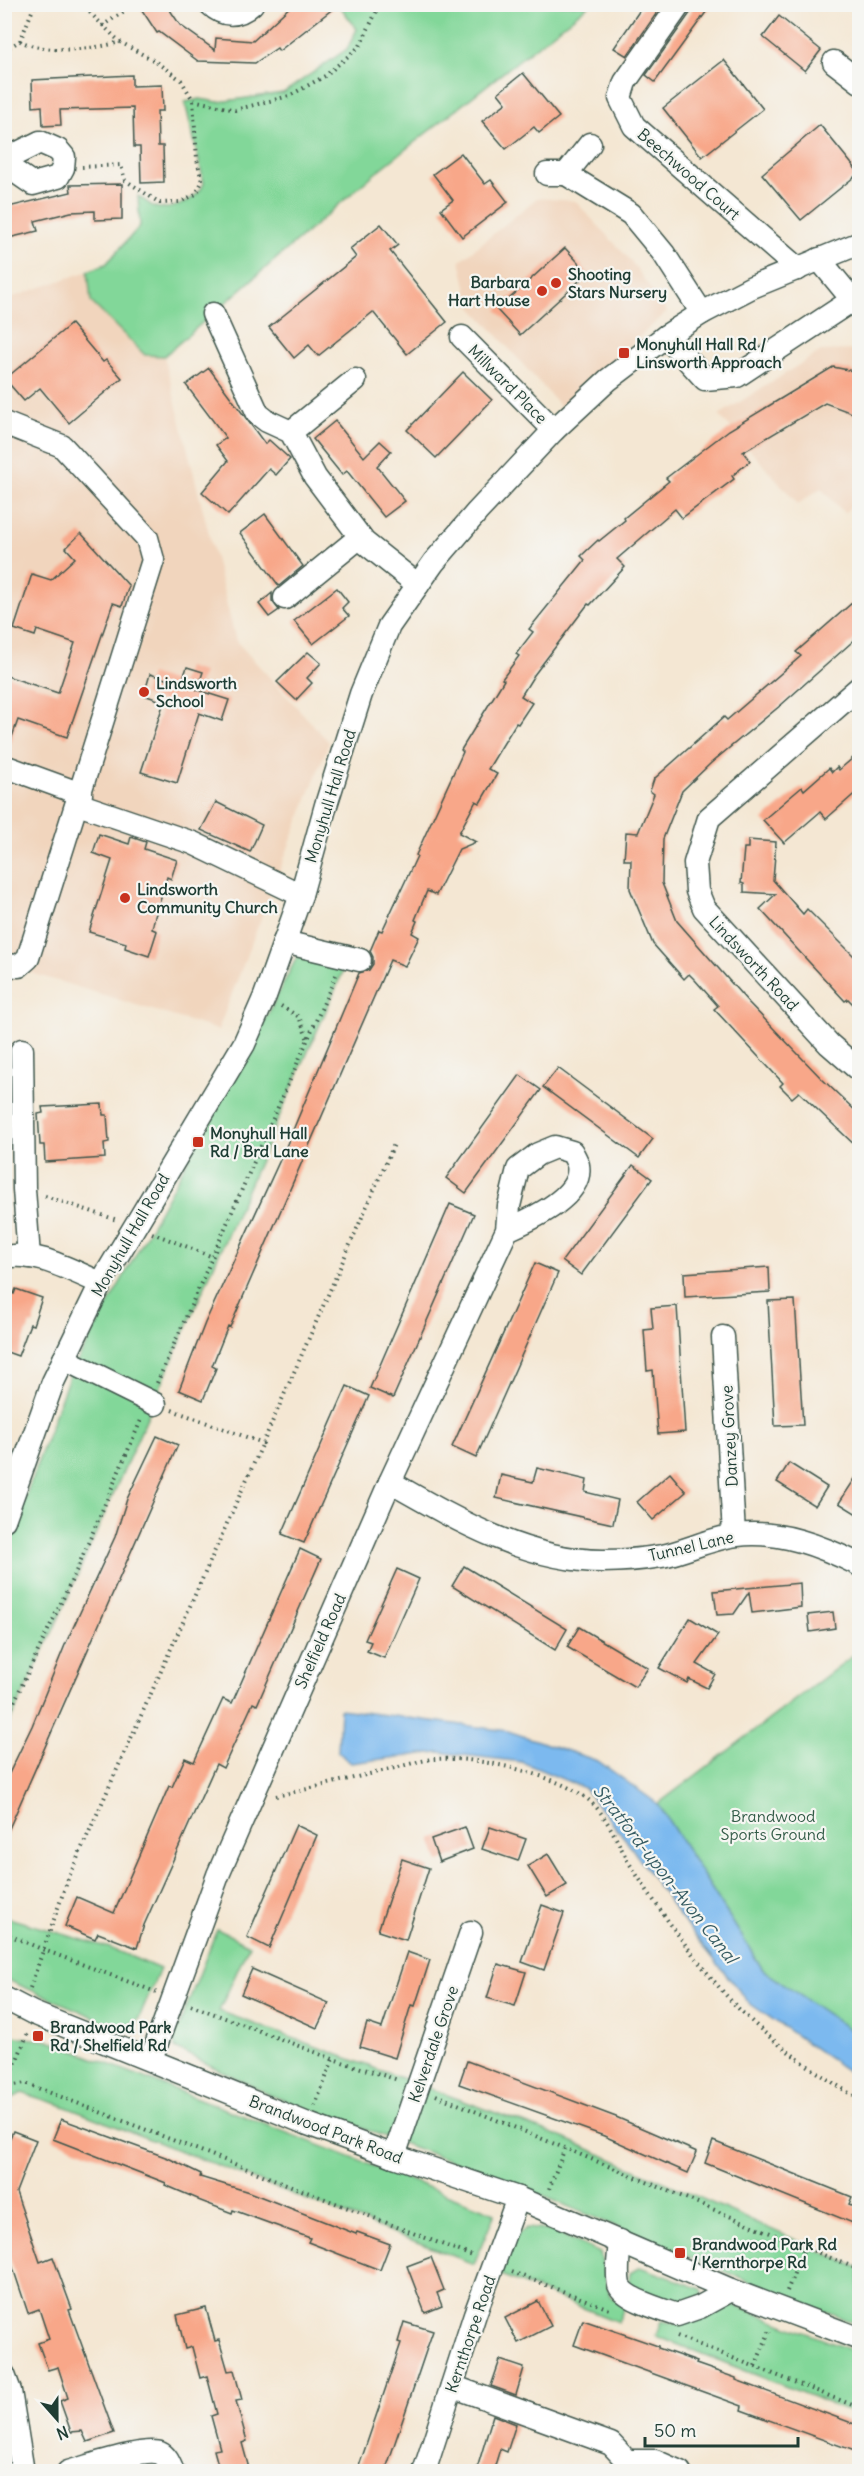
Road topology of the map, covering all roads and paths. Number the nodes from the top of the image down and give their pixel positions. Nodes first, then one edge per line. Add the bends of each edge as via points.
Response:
1 (35, 4) edge
2 (81, 4) edge
3 (135, 4) edge
4 (210, 4) edge
5 (252, 4) edge
6 (380, 4) edge
7 (680, 4) edge
8 (102, 26) junction
9 (20, 41) junction
10 (120, 42) junction
11 (4, 50) edge
12 (834, 62) dead end
13 (860, 82) edge
14 (193, 100) junction
15 (590, 144) dead end
16 (4, 162) edge
17 (63, 168) junction
18 (860, 243) edge
19 (819, 259) junction
20 (798, 269) junction
21 (855, 305) edge
22 (213, 314) dead end
23 (702, 314) junction
24 (666, 336) junction
25 (462, 337) dead end
26 (355, 380) dead end
27 (4, 423) edge
28 (554, 430) junction
29 (291, 432) junction
30 (360, 537) junction
31 (418, 585) junction
32 (285, 598) dead end
33 (859, 689) edge
34 (4, 766) edge
35 (79, 799) junction
36 (301, 895) junction
37 (284, 942) junction
38 (352, 958) joint
39 (4, 965) edge
40 (265, 996) junction
41 (308, 1040) junction
42 (22, 1050) dead end
43 (860, 1071) edge
44 (395, 1142) dead end
45 (24, 1189) junction
46 (134, 1226) junction
47 (507, 1230) dead end
48 (4, 1257) edge
49 (29, 1257) junction
50 (213, 1257) junction
51 (101, 1283) junction
52 (723, 1337) dead end
53 (64, 1359) junction
54 (152, 1403) junction
55 (262, 1443) junction
56 (390, 1482) junction
57 (4, 1520) edge
58 (734, 1535) junction
59 (860, 1565) edge
60 (4, 1723) edge
61 (249, 1802) junction
62 (471, 1932) dead end
63 (4, 1933) edge
64 (44, 1950) junction
65 (4, 1998) edge
66 (173, 1998) junction
67 (33, 2013) junction
68 (4, 2014) edge
69 (151, 2059) junction
70 (333, 2059) junction
71 (418, 2087) junction
72 (5, 2088) edge
73 (860, 2100) edge
74 (308, 2124) junction
75 (565, 2148) junction
76 (394, 2156) junction
77 (518, 2198) junction
78 (542, 2208) junction
79 (620, 2241) junction
80 (493, 2264) junction
81 (860, 2270) edge
82 (731, 2290) junction
83 (613, 2311) dead end
84 (668, 2332) dead end
85 (860, 2340) edge
86 (4, 2375) edge
87 (452, 2386) junction
88 (860, 2408) edge
89 (625, 2466) edge
90 (23, 2472) edge
91 (68, 2472) edge
92 (173, 2472) edge
93 (424, 2472) edge
94 (680, 2472) edge

1 - 9 path
2 - 8 path
3 - 8 path
4 - 5 street via 228,15
6 - 14 path via 360,46 325,76 289,96 235,110
7 - 20 street, Beechwood Court via 625,82 620,98 634,126
8 - 10 path
9 - 10 path via 34,48 98,49
9 - 11 path
10 - 14 path via 181,80
12 - 13 street
14 - 17 path via 202,182 196,194 180,202 160,203 125,180 121,165
15 - 23 street via 557,174 631,214 664,254
16 - 17 street via 33,184 58,177
16 - 17 street via 40,142 58,150 64,157
18 - 19 street, Monyhull Hall Road
19 - 20 street, Monyhull Hall Road
19 - 21 street
20 - 23 street, Monyhull Hall Road via 752,286
21 - 24 street via 736,376 705,379
22 - 29 street via 258,414
23 - 24 street, Monyhull Hall Road
24 - 28 street, Monyhull Hall Road via 608,380
25 - 28 street, Millward Place
26 - 29 street
27 - 35 street via 62,446 147,538 153,560
28 - 31 street, Monyhull Hall Road via 477,512
29 - 30 street via 315,477
30 - 31 street
30 - 32 street
31 - 36 street, Monyhull Hall Road via 389,626 374,657
33 - 43 street, Lindsworth Road via 709,818 695,863 697,891 704,908 829,1044
34 - 35 street
35 - 36 street via 193,843
35 - 39 street via 28,958 19,966
36 - 37 street, Monyhull Hall Road
37 - 38 street
37 - 40 street, Monyhull Hall Road
38 - 41 path
40 - 41 path via 299,1017
40 - 46 street, Monyhull Hall Road via 244,1044
41 - 50 path
42 - 45 street
44 - 55 path
45 - 46 path
45 - 49 street
46 - 50 path
46 - 51 street, Monyhull Hall Road
47 - 56 street, Shelfield Road
48 - 49 street
49 - 51 street
50 - 54 path
51 - 53 street, Monyhull Hall Road
52 - 58 street, Danzey Grove
53 - 54 street
53 - 57 street, Monyhull Hall Road
54 - 55 path
54 - 60 path
55 - 64 path via 68,1879
56 - 58 street, Tunnel Lane via 462,1523 540,1552 602,1561 662,1556
56 - 61 street, Shelfield Road
58 - 59 street, Tunnel Lane via 799,1539
61 - 66 street, Shelfield Road
61 - 73 path via 434,1759 519,1770 573,1790 601,1813 673,1928 749,2021
62 - 71 street, Kelverdale Grove
63 - 64 path
64 - 66 path
64 - 67 path via 28,1994
65 - 67 street, Brandwood Park Road
66 - 69 street, Shelfield Road
66 - 70 path
67 - 68 street, Brandwood Park Road
67 - 69 street, Brandwood Park Road
67 - 72 path
69 - 74 street, Brandwood Park Road
70 - 71 path
70 - 74 path
71 - 75 path
71 - 76 street, Kelverdale Grove
72 - 80 path via 25,2083
74 - 76 street, Brandwood Park Road
75 - 78 path
75 - 81 path
76 - 77 street, Brandwood Park Road
77 - 78 street, Brandwood Park Road
77 - 80 street, Kernthorpe Road
78 - 79 street, Brandwood Park Road
79 - 82 street, Brandwood Park Road
79 - 82 street via 618,2273 626,2295 678,2315
80 - 83 path
80 - 87 street, Kernthorpe Road
82 - 85 street, Brandwood Park Road
84 - 88 path
86 - 90 street
87 - 89 street via 611,2444
87 - 93 street, Kernthorpe Road
89 - 94 street via 655,2461
91 - 92 street via 143,2452 159,2453

